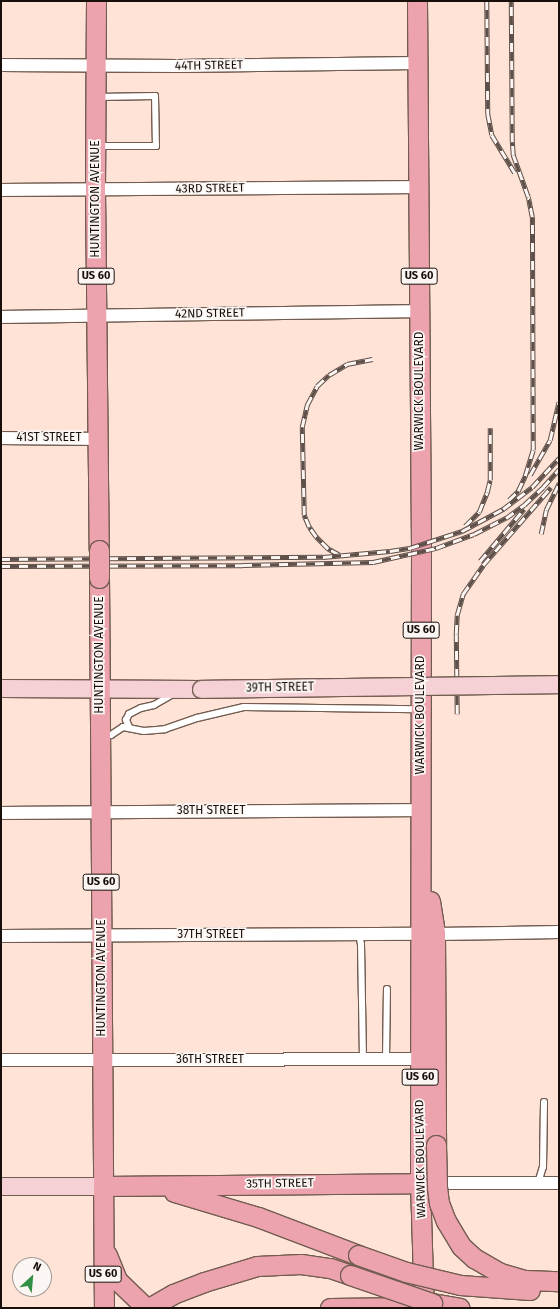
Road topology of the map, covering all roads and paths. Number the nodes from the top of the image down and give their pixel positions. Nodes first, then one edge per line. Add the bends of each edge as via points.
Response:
1 (96, 1) edge
2 (417, 1) edge
3 (418, 63) junction
4 (96, 65) junction
5 (1, 66) edge
6 (96, 97) junction
7 (95, 146) junction
8 (418, 187) junction
9 (1, 190) edge
10 (95, 190) junction
11 (419, 311) junction
12 (97, 315) junction
13 (1, 317) edge
14 (1, 438) edge
15 (98, 438) junction
16 (559, 684) edge
17 (1, 688) edge
18 (100, 689) junction
19 (181, 689) junction
20 (421, 709) junction
21 (129, 727) junction
22 (100, 735) junction
23 (421, 810) junction
24 (101, 812) junction
25 (1, 813) edge
26 (559, 932) edge
27 (359, 934) junction
28 (428, 934) junction
29 (1, 936) edge
30 (102, 936) junction
31 (387, 989) dead end
32 (420, 1058) junction
33 (363, 1059) junction
34 (386, 1059) junction
35 (1, 1060) edge
36 (102, 1060) junction
37 (544, 1102) dead end
38 (420, 1183) junction
39 (538, 1183) junction
40 (559, 1183) edge
41 (1, 1186) edge
42 (102, 1186) junction
43 (147, 1186) junction
44 (103, 1241) junction
45 (559, 1281) edge
46 (559, 1290) edge
47 (104, 1308) edge
48 (146, 1308) edge
49 (149, 1308) edge
50 (330, 1308) edge
51 (424, 1308) edge
52 (460, 1308) edge

1 - 4 main road, HUNTINGTON AVENUE / US 60
2 - 3 main road, WARWICK BOULEVARD / US 60
3 - 4 street, 44TH STREET
3 - 8 main road, WARWICK BOULEVARD / US 60
4 - 5 street, 44TH STREET
4 - 6 main road, HUNTINGTON AVENUE / US 60
6 - 7 main road, HUNTINGTON AVENUE / US 60
6 - 7 lane via 156,96 156,146
7 - 10 main road, HUNTINGTON AVENUE / US 60
8 - 10 street, 43RD STREET
8 - 11 main road, WARWICK BOULEVARD / US 60
9 - 10 street, 43RD STREET
10 - 12 main road, HUNTINGTON AVENUE / US 60
11 - 12 street, 42ND STREET
11 - 20 main road, WARWICK BOULEVARD / US 60
12 - 13 street, 42ND STREET
12 - 15 main road, HUNTINGTON AVENUE / US 60
14 - 15 street, 41ST STREET
15 - 18 main road, HUNTINGTON AVENUE / US 60, bridge
16 - 19 main road, 39TH STREET, bridge
17 - 18 main road, 39TH STREET
18 - 19 main road, 39TH STREET
18 - 22 main road, HUNTINGTON AVENUE / US 60
19 - 21 lane via 154,705 133,711 126,720
20 - 21 lane via 244,707 197,718 165,729 144,731
20 - 23 main road, WARWICK BOULEVARD / US 60
21 - 22 lane via 123,727 111,735
22 - 24 main road, HUNTINGTON AVENUE / US 60
23 - 24 street, 38TH STREET
23 - 28 main road, WARWICK BOULEVARD / US 60 via 421,847
24 - 25 street, 38TH STREET
24 - 30 main road, HUNTINGTON AVENUE / US 60
26 - 28 street, 37TH STREET
27 - 28 street, 37TH STREET
27 - 30 street, 37TH STREET
27 - 33 lane
28 - 32 main road, WARWICK BOULEVARD / US 60
28 - 45 main road, bridge via 439,1203 461,1246 474,1258 500,1273 525,1280
29 - 30 street, 37TH STREET
30 - 36 main road, HUNTINGTON AVENUE / US 60
31 - 34 lane
32 - 34 street, 36TH STREET
32 - 38 main road, WARWICK BOULEVARD / US 60
33 - 34 street, 36TH STREET
33 - 36 street, 36TH STREET
35 - 36 street, 36TH STREET
36 - 42 main road, HUNTINGTON AVENUE / US 60
37 - 39 lane via 543,1167
38 - 39 street, 35TH STREET
38 - 43 main road, 35TH STREET
38 - 51 main road, WARWICK BOULEVARD / US 60
39 - 40 street, 35TH STREET
41 - 42 main road, 35TH STREET
42 - 43 main road, 35TH STREET
42 - 44 main road, HUNTINGTON AVENUE / US 60
43 - 46 main road, bridge via 235,1210 406,1272 460,1285
44 - 47 main road, HUNTINGTON AVENUE / US 60
44 - 48 main road via 117,1280
49 - 52 main road, bridge via 185,1290 257,1266 301,1264 330,1268 432,1303
50 - 51 main road

